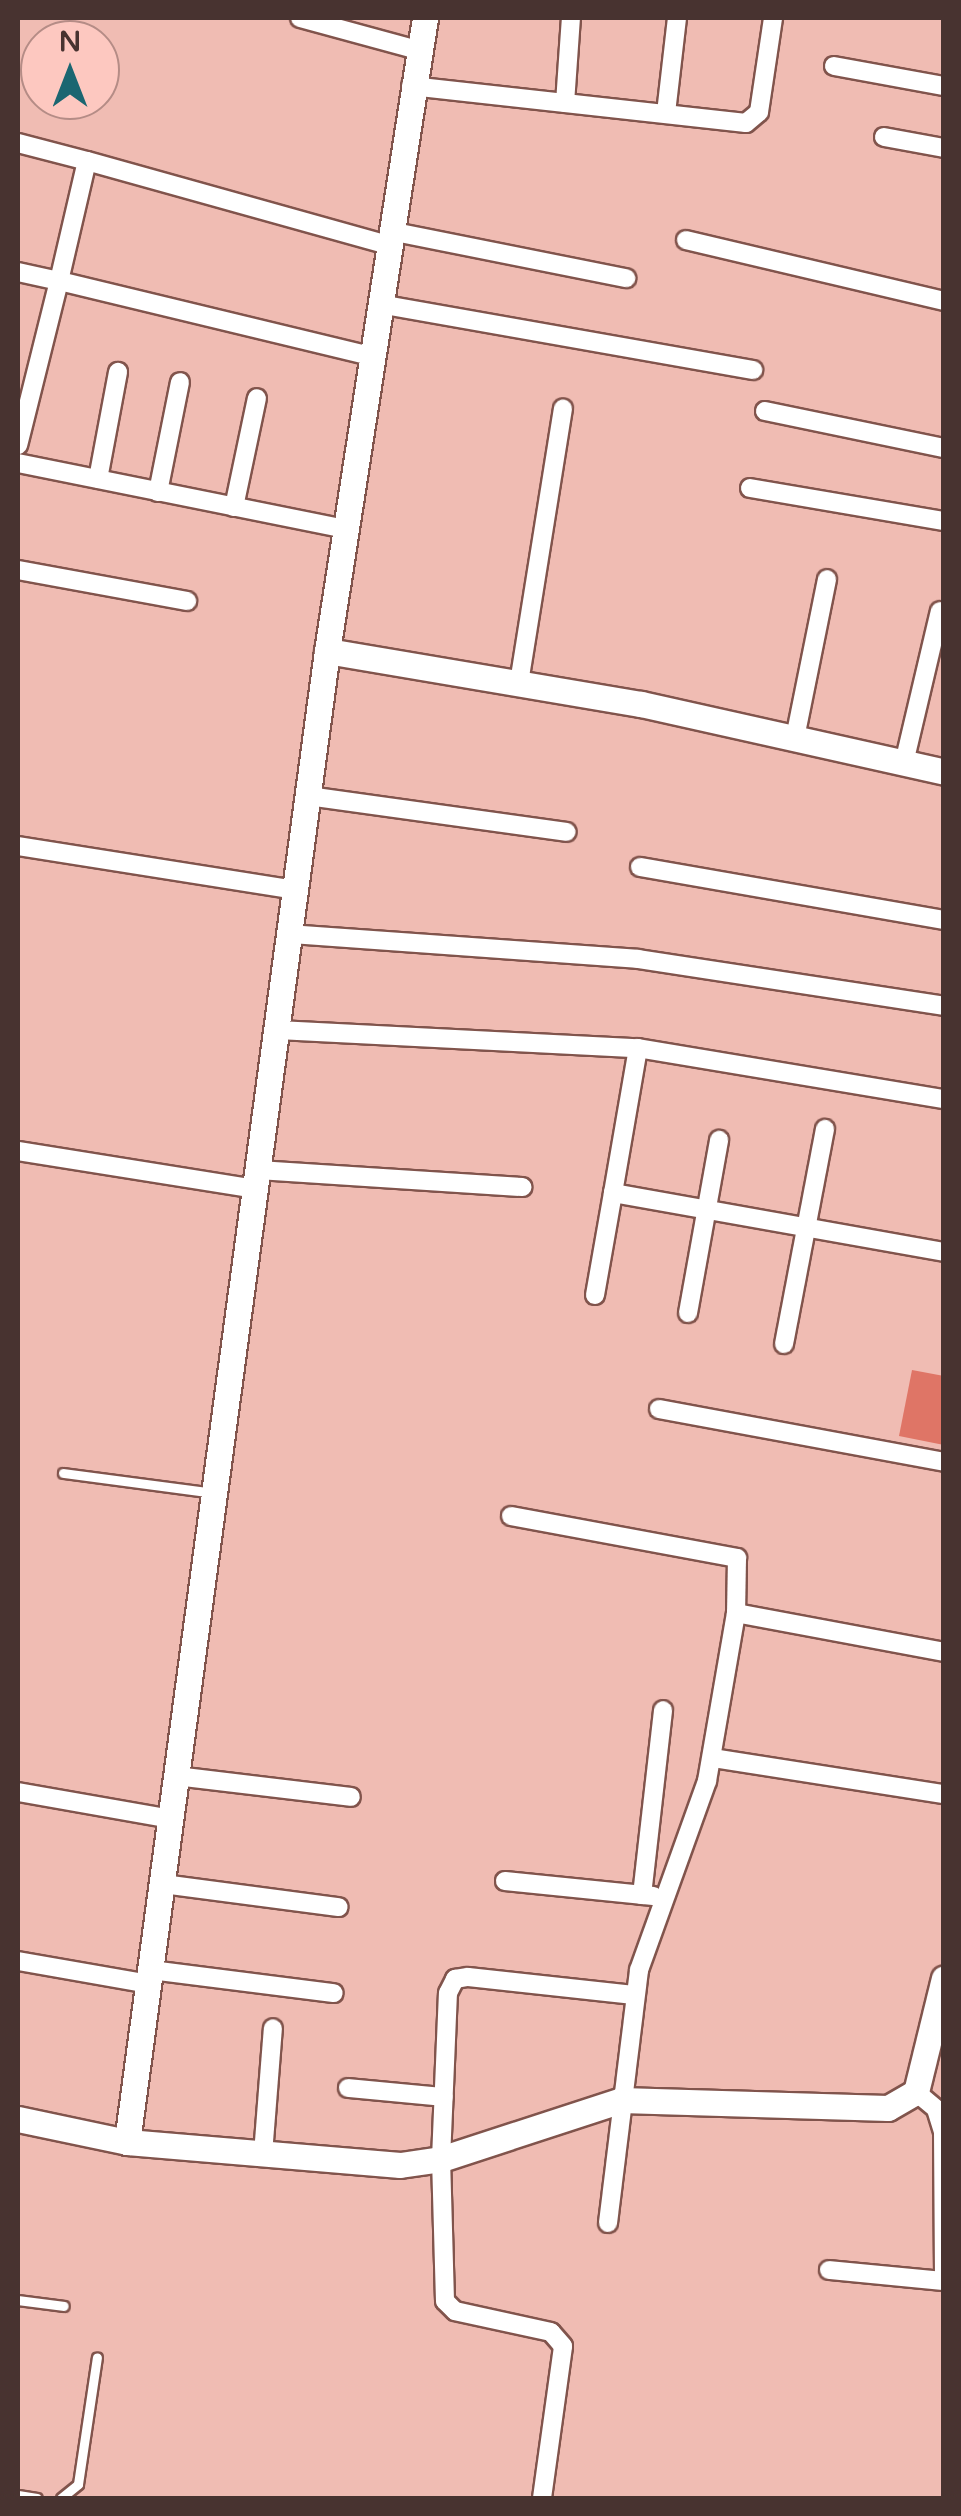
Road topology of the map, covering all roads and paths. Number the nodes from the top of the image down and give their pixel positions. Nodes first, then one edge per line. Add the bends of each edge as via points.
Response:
1 (300, 18) edge
2 (425, 18) edge
3 (571, 18) edge
4 (677, 18) edge
5 (772, 18) edge
6 (418, 50) junction
7 (834, 66) dead end
8 (411, 86) junction
9 (944, 86) edge
10 (565, 102) junction
11 (666, 114) junction
12 (884, 137) dead end
13 (18, 143) edge
14 (944, 148) edge
15 (87, 161) junction
16 (389, 238) junction
17 (686, 240) dead end
18 (18, 272) edge
19 (626, 278) dead end
20 (59, 281) junction
21 (944, 302) edge
22 (379, 304) junction
23 (370, 356) junction
24 (753, 370) dead end
25 (118, 372) dead end
26 (180, 382) dead end
27 (257, 398) dead end
28 (563, 408) dead end
29 (765, 411) dead end
30 (18, 445) edge
31 (944, 448) edge
32 (18, 463) edge
33 (98, 479) junction
34 (750, 488) dead end
35 (158, 492) junction
36 (234, 507) junction
37 (944, 521) edge
38 (345, 530) junction
39 (18, 570) edge
40 (826, 579) dead end
41 (187, 601) dead end
42 (940, 611) dead end
43 (327, 651) junction
44 (935, 666) edge
45 (519, 683) junction
46 (795, 738) junction
47 (904, 763) junction
48 (944, 772) edge
49 (308, 796) junction
50 (567, 832) dead end
51 (18, 846) edge
52 (640, 867) dead end
53 (296, 890) junction
54 (944, 920) edge
55 (290, 934) junction
56 (944, 1006) edge
57 (277, 1030) junction
58 (638, 1048) junction
59 (944, 1099) edge
60 (825, 1130) dead end
61 (719, 1140) dead end
62 (18, 1152) edge
63 (257, 1179) junction
64 (522, 1187) dead end
65 (613, 1193) junction
66 (706, 1210) junction
67 (808, 1228) junction
68 (944, 1252) edge
69 (595, 1295) dead end
70 (688, 1313) dead end
71 (784, 1344) dead end
72 (659, 1409) dead end
73 (944, 1462) edge
74 (63, 1472) dead end
75 (214, 1492) junction
76 (511, 1516) dead end
77 (736, 1613) junction
78 (944, 1652) edge
79 (663, 1710) dead end
80 (713, 1758) junction
81 (176, 1776) junction
82 (18, 1792) edge
83 (944, 1794) edge
84 (351, 1797) dead end
85 (171, 1819) junction
86 (505, 1881) dead end
87 (163, 1884) junction
88 (642, 1895) junction
89 (664, 1897) junction
90 (338, 1907) dead end
91 (18, 1961) edge
92 (150, 1977) junction
93 (944, 1978) edge
94 (334, 1993) dead end
95 (634, 1995) junction
96 (273, 2028) dead end
97 (348, 2088) dead end
98 (916, 2092) junction
99 (444, 2097) junction
100 (621, 2100) junction
101 (18, 2119) edge
102 (127, 2142) junction
103 (263, 2154) junction
104 (441, 2159) junction
105 (608, 2223) dead end
106 (829, 2270) dead end
107 (944, 2272) edge
108 (944, 2281) edge
109 (18, 2300) edge
110 (64, 2306) dead end
111 (97, 2357) dead end
112 (18, 2495) edge
113 (37, 2498) edge
114 (61, 2498) edge
115 (542, 2498) edge

1 - 6 street
2 - 6 street
3 - 10 street
4 - 11 street
5 - 11 street via 759,112 746,123
6 - 8 street
7 - 9 street
8 - 10 street
8 - 16 street
10 - 11 street
12 - 14 street
13 - 15 street
15 - 16 street
15 - 20 street
16 - 19 street
16 - 22 street
17 - 21 street
18 - 20 street
20 - 23 street
20 - 30 street
22 - 23 street
22 - 24 street
23 - 38 street
25 - 33 street
26 - 35 street
27 - 36 street
28 - 45 street
29 - 31 street
32 - 33 street
33 - 35 street
34 - 37 street
35 - 36 street
36 - 38 street
38 - 43 street
39 - 41 street
40 - 46 street
42 - 44 street
43 - 45 street
43 - 49 street
44 - 47 street
45 - 46 street
46 - 47 street
47 - 48 street
49 - 50 street
49 - 53 street
51 - 53 street
52 - 54 street
53 - 55 street
55 - 56 street via 638,959
55 - 57 street
57 - 58 street
57 - 63 street
58 - 59 street
58 - 65 street
60 - 67 street
61 - 66 street
62 - 63 street
63 - 64 street
63 - 75 street
65 - 66 street
65 - 69 street
66 - 67 street
66 - 70 street
67 - 68 street
67 - 71 street
72 - 73 street
74 - 75 lane
75 - 81 street
76 - 77 street via 737,1558
77 - 78 street
77 - 80 street
79 - 88 street
80 - 83 street
80 - 89 street
81 - 84 street
81 - 85 street
82 - 85 street
85 - 87 street
86 - 88 street
87 - 90 street
87 - 92 street
88 - 89 street
89 - 95 street
91 - 92 street
92 - 94 street
92 - 102 street
93 - 98 street
95 - 99 street via 455,1979 448,1993
95 - 100 street
96 - 103 street
97 - 99 street
98 - 100 street via 888,2108
98 - 107 street via 936,2109 942,2132
99 - 104 street
100 - 104 street
100 - 105 street
101 - 102 street
102 - 103 street
103 - 104 street via 400,2165
104 - 115 street via 449,2308 551,2332 563,2346
106 - 108 street
109 - 110 lane
111 - 114 lane via 78,2484
112 - 113 lane

